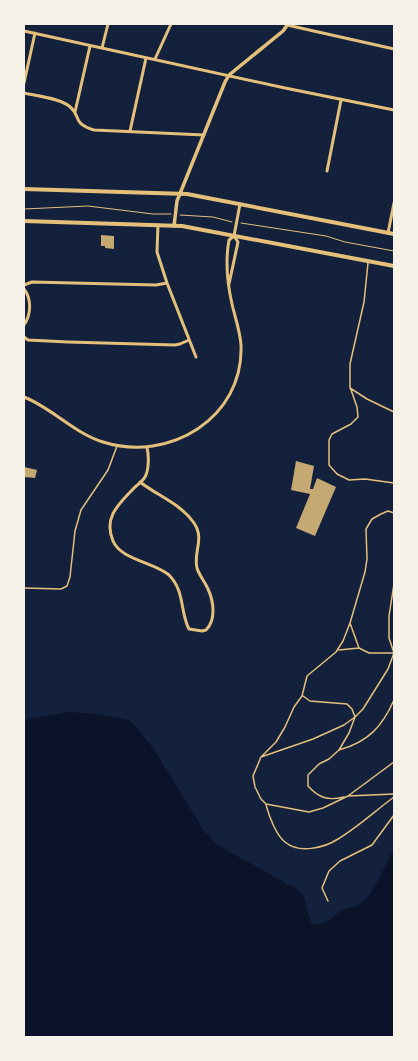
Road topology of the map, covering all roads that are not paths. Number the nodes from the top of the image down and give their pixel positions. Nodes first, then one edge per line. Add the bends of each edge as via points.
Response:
1 (108, 24) edge
2 (171, 24) edge
3 (287, 25) edge
4 (24, 31) edge
5 (35, 33) junction
6 (90, 46) junction
7 (102, 48) junction
8 (394, 49) edge
9 (146, 58) junction
10 (155, 60) junction
11 (229, 75) junction
12 (24, 83) edge
13 (24, 93) edge
14 (341, 100) junction
15 (394, 110) edge
16 (74, 113) junction
17 (130, 131) junction
18 (204, 134) junction
19 (327, 171) dead end
20 (24, 189) edge
21 (180, 194) junction
22 (394, 203) edge
23 (240, 204) junction
24 (24, 221) edge
25 (158, 225) junction
26 (174, 226) junction
27 (388, 233) junction
28 (394, 234) edge
29 (234, 236) junction
30 (368, 261) junction
31 (394, 266) edge
32 (167, 283) junction
33 (24, 285) edge
34 (228, 286) junction
35 (24, 289) edge
36 (24, 325) edge
37 (24, 337) edge
38 (189, 340) junction
39 (196, 357) dead end
40 (350, 388) junction
41 (24, 397) edge
42 (394, 412) edge
43 (117, 446) junction
44 (147, 447) junction
45 (140, 482) junction
46 (394, 483) edge
47 (394, 513) edge
48 (394, 584) edge
49 (24, 588) edge
50 (350, 623) junction
51 (359, 648) junction
52 (338, 650) junction
53 (394, 653) edge
54 (302, 696) junction
55 (394, 700) edge
56 (355, 717) junction
57 (339, 750) junction
58 (261, 757) junction
59 (394, 762) edge
60 (348, 796) junction
61 (394, 796) edge
62 (266, 804) junction
63 (394, 815) edge
64 (328, 901) dead end

1 - 7 street
2 - 10 street
3 - 8 street
3 - 11 street via 275,38
4 - 5 street
5 - 6 street
5 - 12 street
6 - 7 street
6 - 16 street
7 - 9 street
9 - 10 street
9 - 17 street
10 - 11 street
11 - 14 street
11 - 18 street
13 - 16 street via 59,101 68,105
14 - 15 street
14 - 19 street
16 - 17 street via 78,122 88,129
17 - 18 street
18 - 21 street
20 - 21 main road
21 - 23 main road
21 - 26 street
22 - 27 street
23 - 27 main road
23 - 29 street
24 - 25 main road
25 - 26 main road
25 - 32 street via 157,252
26 - 29 main road
27 - 28 main road
29 - 30 main road
29 - 34 street via 238,242
29 - 34 street via 229,240 227,248
30 - 31 main road
30 - 40 lane via 364,302 350,364
32 - 33 street via 156,285 32,282
32 - 38 street
34 - 44 street via 241,346 240,366 229,397 207,422 195,431 165,444
35 - 36 street via 30,310
37 - 38 street via 28,340 175,345
38 - 39 street
40 - 42 lane
40 - 46 lane via 358,417 351,424 332,434 329,440 329,465 337,474 349,480 365,479
41 - 43 street via 94,439
43 - 44 street
43 - 49 lane via 108,470 81,510 75,531 69,583 61,589
44 - 45 street via 146,474
45 - 45 street via 180,508 197,528 197,568 208,589 213,610 212,620 206,630 190,629 181,595 170,576 118,549 114,542 110,530 112,514
47 - 50 lane via 388,511 381,514 372,520 366,529 365,572
48 - 53 lane via 389,616 389,638
50 - 51 lane
50 - 52 lane
51 - 52 lane
51 - 53 lane via 369,653
52 - 54 lane via 307,676
53 - 56 lane via 379,685
54 - 56 lane via 310,701 347,704
54 - 58 lane via 276,742
55 - 57 lane via 385,719 376,730 359,743
56 - 57 lane
56 - 58 lane via 344,725
57 - 60 lane via 318,764 308,775 308,786 316,794 326,798
58 - 62 lane via 253,776 260,799
59 - 60 lane
60 - 61 lane
60 - 62 lane via 309,812
61 - 62 lane via 337,840 313,848 294,846 285,842 274,826
63 - 64 lane via 372,846 340,861 329,871 322,888

